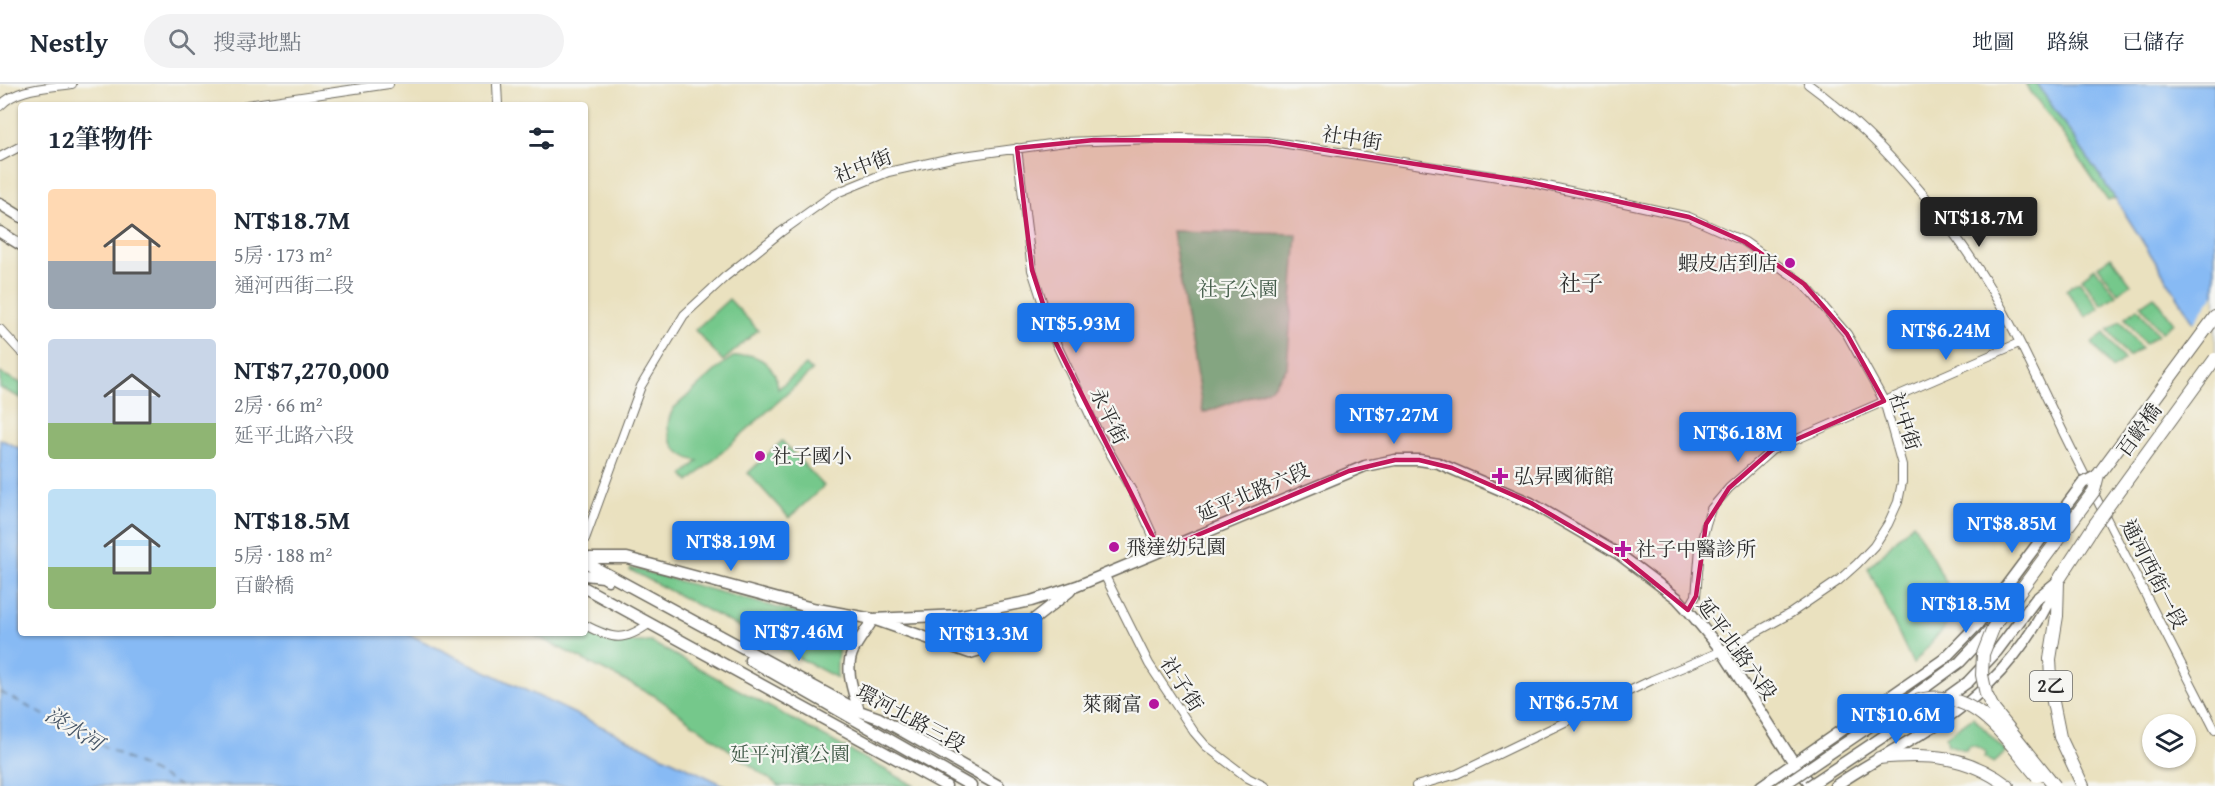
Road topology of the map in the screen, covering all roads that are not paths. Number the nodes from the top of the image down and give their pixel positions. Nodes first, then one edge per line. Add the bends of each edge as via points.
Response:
1 (72, 84) edge
2 (388, 84) edge
3 (497, 84) edge
4 (1808, 84) edge
5 (267, 102) edge
6 (498, 102) edge
7 (0, 106) edge
8 (18, 148) edge
9 (1017, 148) junction
10 (0, 157) edge
11 (0, 204) edge
12 (18, 214) edge
13 (0, 232) edge
14 (18, 242) edge
15 (2215, 317) edge
16 (0, 329) edge
17 (2019, 343) junction
18 (18, 349) edge
19 (2215, 359) edge
20 (1884, 401) junction
21 (2098, 475) junction
22 (588, 531) edge
23 (1160, 550) junction
24 (588, 560) edge
25 (588, 562) edge
26 (1104, 574) junction
27 (588, 576) edge
28 (2058, 581) junction
29 (1077, 586) junction
30 (588, 590) edge
31 (1688, 610) junction
32 (873, 619) junction
33 (650, 623) junction
34 (588, 626) edge
35 (1994, 626) junction
36 (1722, 651) junction
37 (1901, 705) junction
38 (859, 711) junction
39 (2215, 730) edge
40 (1835, 735) junction
41 (1879, 758) junction
42 (1794, 763) junction
43 (1859, 770) junction
44 (946, 786) edge
45 (971, 786) edge
46 (999, 786) edge
47 (1264, 786) edge
48 (1416, 786) edge
49 (1761, 786) edge
50 (1782, 786) edge
51 (1811, 786) edge
52 (1835, 786) edge
53 (2008, 786) edge
54 (2046, 786) edge
55 (2055, 786) edge
56 (2083, 786) edge

1 - 7 street via 30,90
2 - 5 street
3 - 6 street
4 - 17 street, 通河西街一段 via 1836,104 1927,199 1970,256
8 - 10 street
9 - 20 street, 社中街 via 1094,140 1268,141 1524,181 1689,217 1745,242 1804,284 1847,334
9 - 22 street, 社中街 via 888,171 861,182 834,194 725,277 684,315 641,386
9 - 23 street, 永平街 via 1032,270 1055,341
11 - 12 street
13 - 14 street
15 - 21 main road, 百齡橋
16 - 18 street
17 - 20 street
17 - 39 street, 通河西街一段
19 - 28 main road, 百齡橋, bridge via 2094,524
20 - 31 street via 1772,450 1729,488 1711,510 1706,524 1696,596
20 - 36 street, 社中街 via 1902,465 1902,482 1898,502 1874,546 1838,581 1791,613
21 - 35 main road, 百齡橋, bridge via 2094,491
21 - 40 street, 百齡橋, bridge via 2083,483 1977,625 1944,660
23 - 26 street, 延平北路六段
23 - 31 street, 延平北路六段 via 1349,471 1395,460 1419,460 1452,468 1531,503 1620,555
24 - 32 street, 延平北路六段 via 627,558 812,608
25 - 38 street, 環河北路三段
26 - 29 street, 延平北路六段
26 - 47 street, 社子街 via 1149,664 1194,732 1206,746
27 - 45 street via 603,578
28 - 41 street via 2027,638 1975,697
28 - 51 street, bridge via 2036,599 1968,682
28 - 56 main road, 2乙 via 2050,659 2052,698 2060,737
29 - 32 street, 延平北路六段 via 1031,601 961,615
29 - 32 street, 延平北路六段 via 1014,635 998,645 970,653
30 - 33 street
31 - 36 street, 延平北路六段
32 - 38 street via 850,662
33 - 34 street via 634,635 618,637
33 - 44 street
35 - 37 street, bridge via 1960,662
35 - 55 main road, 百齡橋, bridge via 1983,654 1986,694 1994,710
36 - 42 street, 延平北路六段
36 - 48 street via 1652,680 1457,774
37 - 50 street, bridge
37 - 54 main road, bridge via 1943,698 1967,704 1985,716
38 - 46 street, 環河北路三段 via 879,718
40 - 42 street, 百齡橋
40 - 43 street
41 - 43 street
41 - 53 main road via 1926,755 1953,759 1978,766
42 - 49 street, 百齡橋
42 - 51 street, 延平北路六段
43 - 52 street

